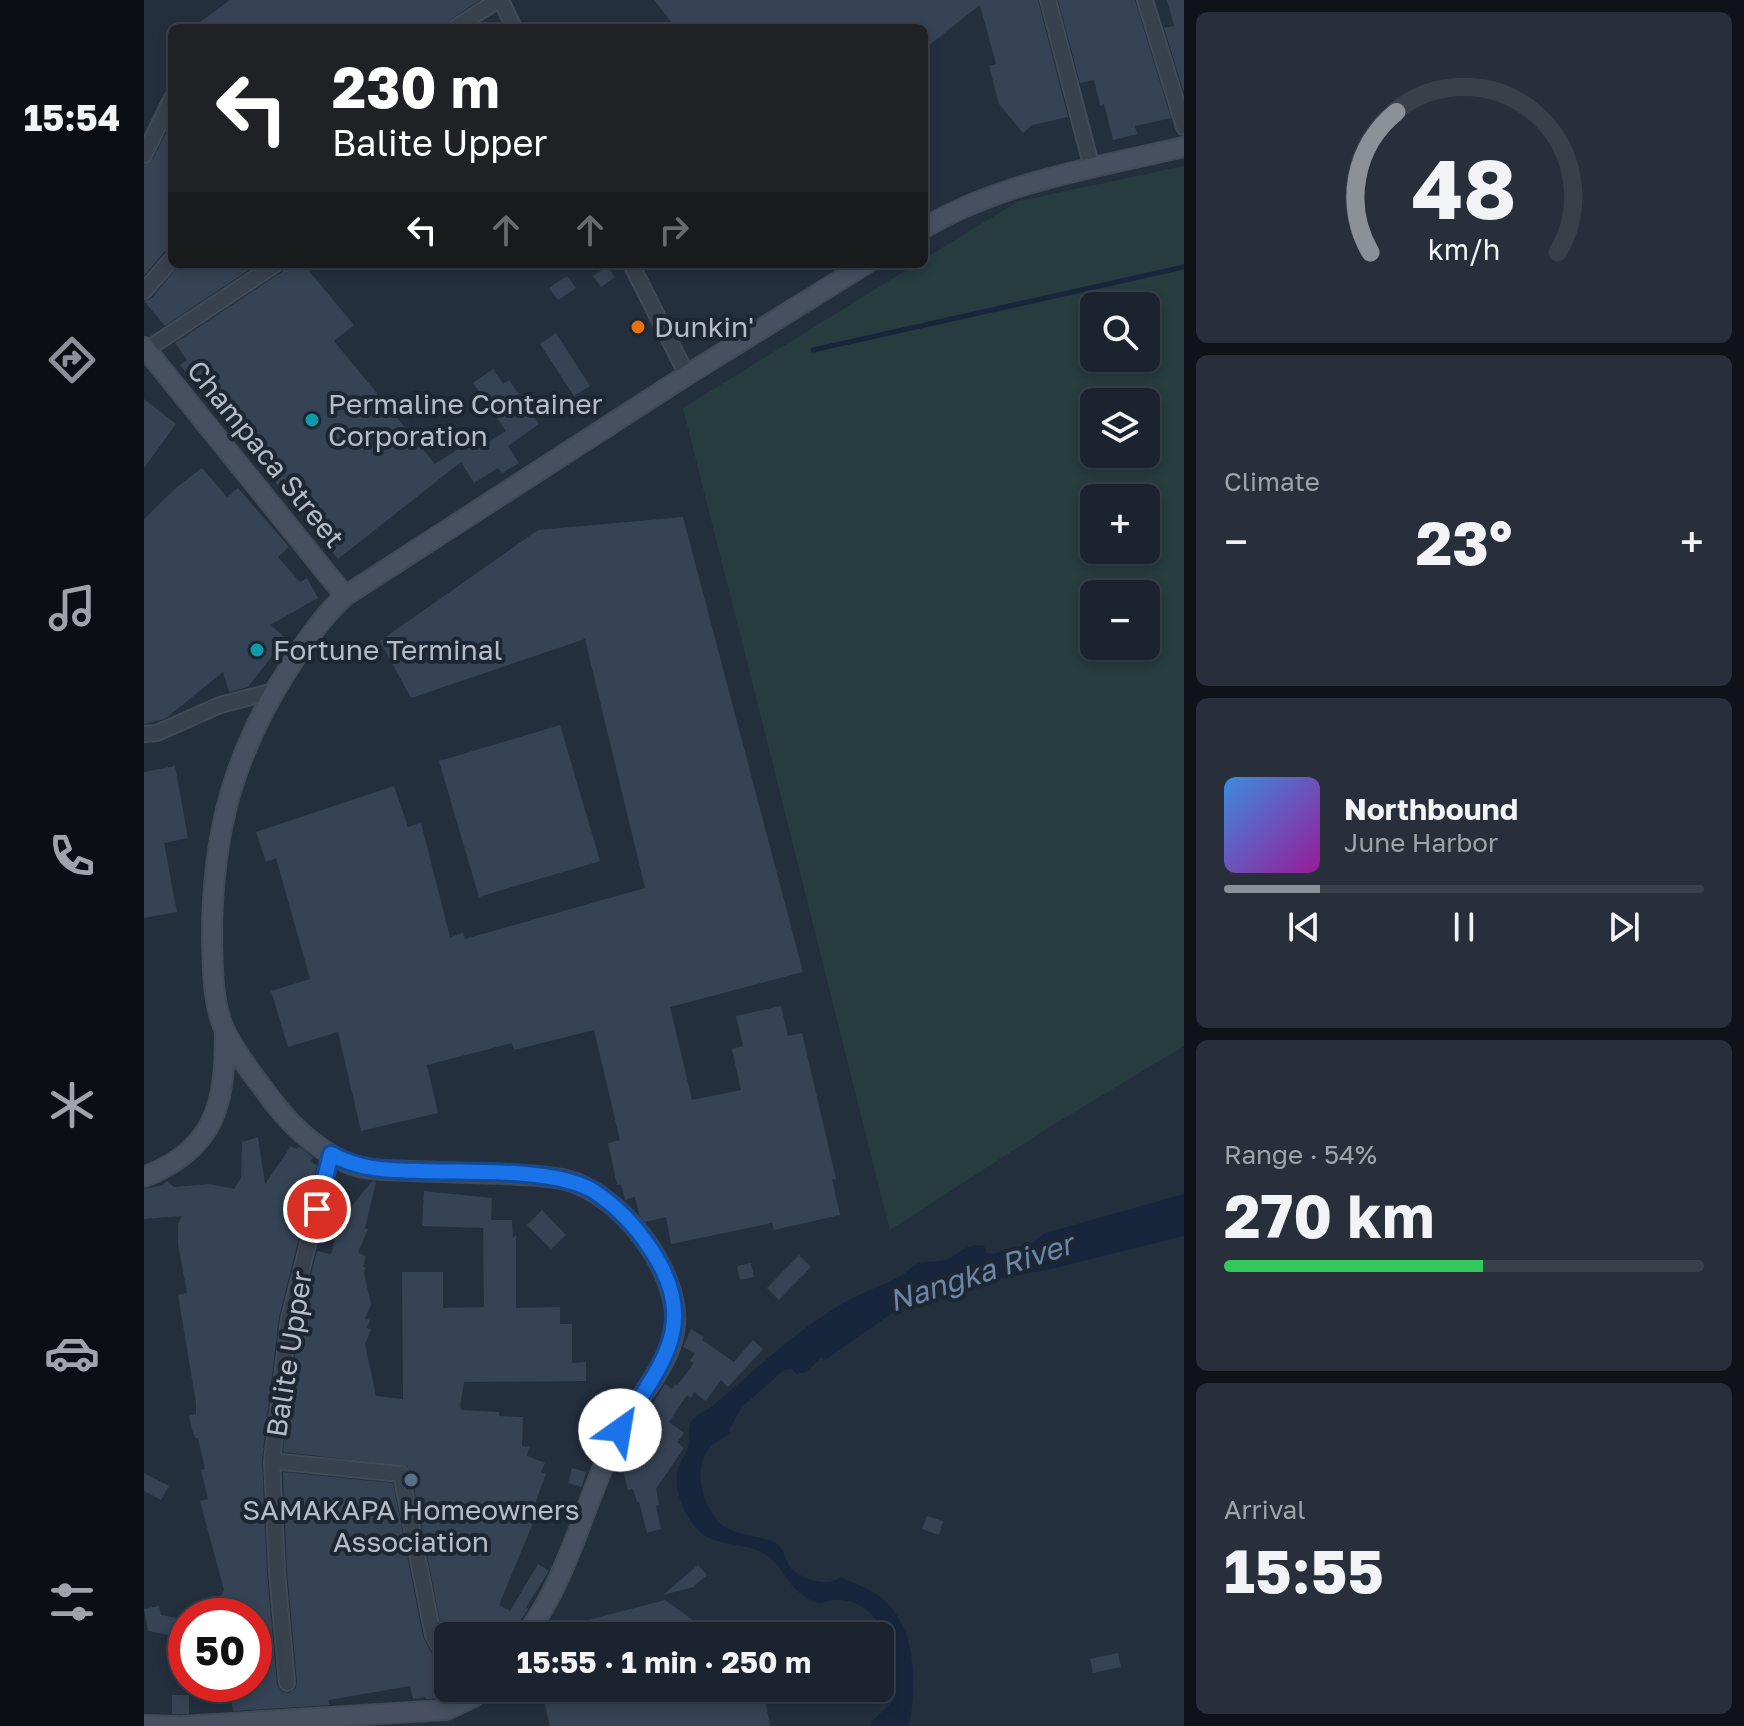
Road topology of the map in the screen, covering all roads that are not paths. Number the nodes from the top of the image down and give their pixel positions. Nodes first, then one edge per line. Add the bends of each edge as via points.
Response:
1 (500, 0) edge
2 (1048, 0) edge
3 (1145, 0) edge
4 (461, 24) edge
5 (512, 24) edge
6 (168, 106) edge
7 (1184, 127) edge
8 (1184, 147) edge
9 (144, 155) edge
10 (1092, 168) junction
11 (928, 226) edge
12 (168, 264) edge
13 (270, 268) edge
14 (633, 268) edge
15 (860, 268) edge
16 (144, 291) edge
17 (145, 348) edge
18 (687, 375) junction
19 (345, 596) junction
20 (274, 691) junction
21 (144, 734) edge
22 (225, 1029) junction
23 (331, 1154) junction
24 (144, 1177) edge
25 (272, 1461) junction
26 (535, 1622) edge
27 (434, 1637) edge
28 (287, 1683) dead end
29 (458, 1702) edge
30 (144, 1725) edge
31 (179, 1726) edge

1 - 4 street
1 - 5 street
2 - 10 street
3 - 7 street
6 - 9 street
8 - 10 main road
10 - 11 main road via 985,199
12 - 16 street
13 - 17 street
14 - 18 street
15 - 18 main road
17 - 19 main road, Champaca Street
18 - 19 main road
19 - 20 main road via 317,624
20 - 21 street
20 - 22 main road via 239,765 218,838 213,963
22 - 23 main road via 268,1096 292,1124
22 - 24 main road via 224,1082 214,1120 189,1149
23 - 25 street, Balite Upper via 289,1319
23 - 26 main road via 351,1165 385,1170 567,1180 593,1191 620,1213 659,1261 671,1290 676,1322 672,1341 620,1430
25 - 27 street via 401,1474
25 - 28 street, Balite Upper
29 - 31 main road via 446,1710
30 - 31 main road

